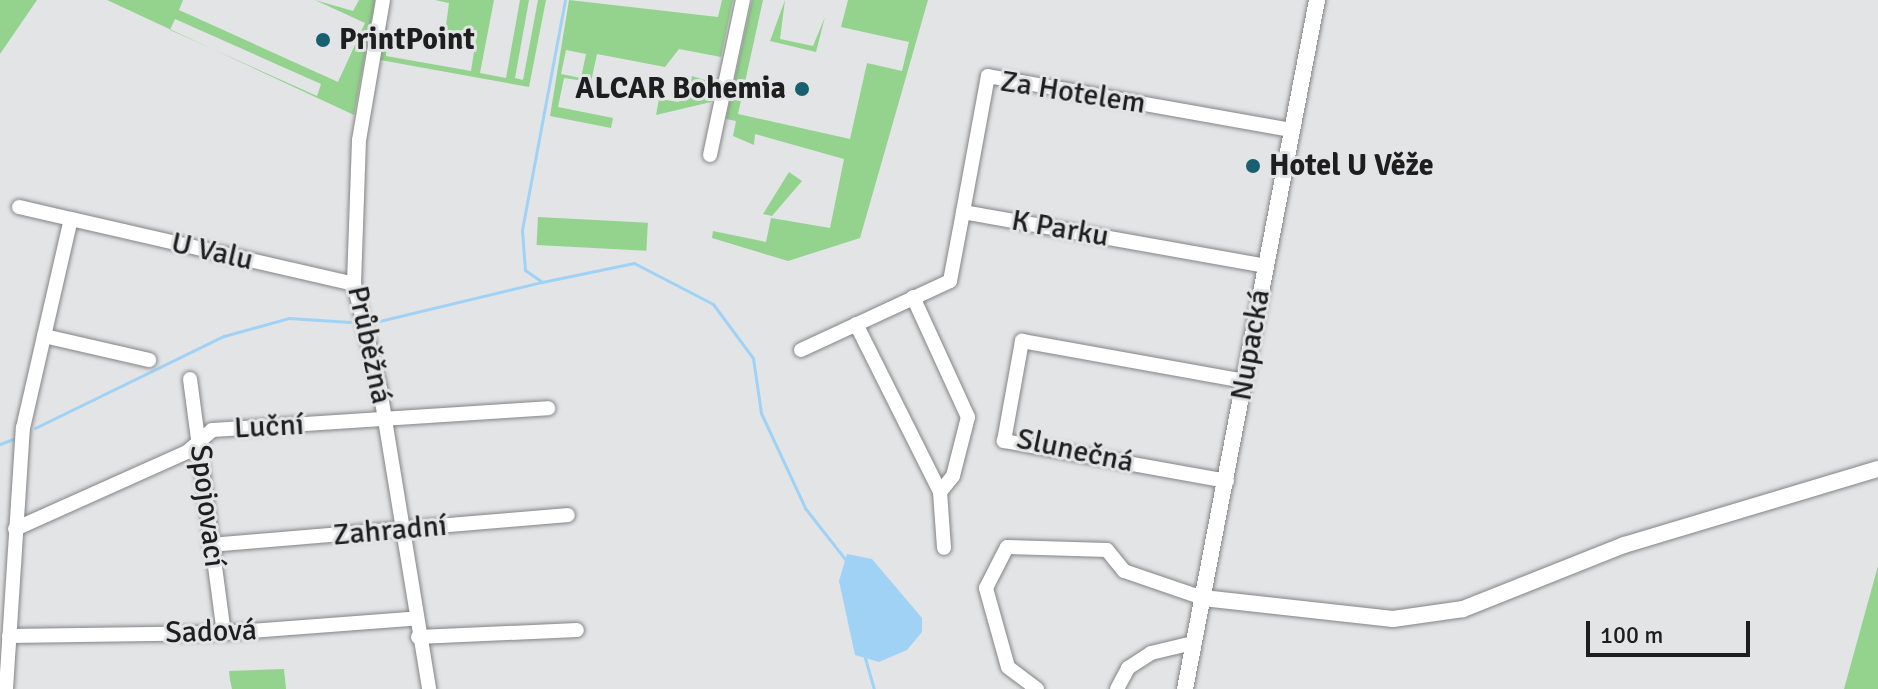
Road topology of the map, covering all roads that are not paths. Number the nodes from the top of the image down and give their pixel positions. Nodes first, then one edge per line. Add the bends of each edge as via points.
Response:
1 (383, 0) edge
2 (743, 0) edge
3 (1317, 0) edge
4 (1291, 130) junction
5 (710, 155) dead end
6 (19, 207) dead end
7 (963, 212) junction
8 (71, 219) junction
9 (1266, 266) junction
10 (354, 284) junction
11 (913, 297) junction
12 (856, 324) junction
13 (44, 336) junction
14 (801, 350) dead end
15 (149, 360) dead end
16 (190, 379) dead end
17 (1244, 381) junction
18 (548, 408) dead end
19 (385, 417) junction
20 (198, 441) junction
21 (1878, 469) edge
22 (1227, 481) junction
23 (940, 492) junction
24 (568, 515) dead end
25 (15, 529) junction
26 (398, 531) junction
27 (211, 545) junction
28 (944, 548) dead end
29 (1203, 598) junction
30 (412, 619) junction
31 (577, 630) dead end
32 (224, 633) junction
33 (9, 636) junction
34 (418, 637) junction
35 (1193, 643) junction
36 (6, 689) edge
37 (429, 689) edge
38 (1037, 689) edge
39 (1117, 689) edge
40 (1185, 689) edge

1 - 10 street, Průběžná via 359,140
2 - 5 street
3 - 4 street, Nupacká
4 - 7 street, Za Hotelem via 988,76
4 - 9 street, Nupacká
6 - 8 street, U Valu
7 - 9 street, K Parku
7 - 11 street via 950,281
8 - 10 street, U Valu
8 - 13 street
9 - 17 street, Nupacká
10 - 19 street, Průběžná
11 - 12 street
11 - 23 street via 968,417 953,476
12 - 14 street
12 - 23 street
13 - 15 street
13 - 25 street via 20,448
16 - 20 street, Spojovací
17 - 22 street, Nupacká
17 - 22 street, Slunečná via 1022,341 1004,441
18 - 19 street, Luční
19 - 20 street, Luční via 212,430
19 - 26 street, Průběžná
20 - 25 street, Luční
20 - 27 street, Spojovací
21 - 29 street via 1624,545 1463,609 1393,619
22 - 29 street, Nupacká
23 - 28 street
24 - 26 street, Zahradní
25 - 33 street
26 - 27 street, Zahradní
26 - 30 street, Průběžná
27 - 32 street, Spojovací
29 - 35 street, Nupacká
29 - 38 street via 1124,571 1107,550 1007,547 986,588 1008,667
30 - 32 street, Sadová
30 - 34 street, Průběžná
31 - 34 street
32 - 33 street, Sadová
33 - 36 street
34 - 37 street, Průběžná
35 - 39 street via 1151,653 1128,668
35 - 40 street, Nupacká

